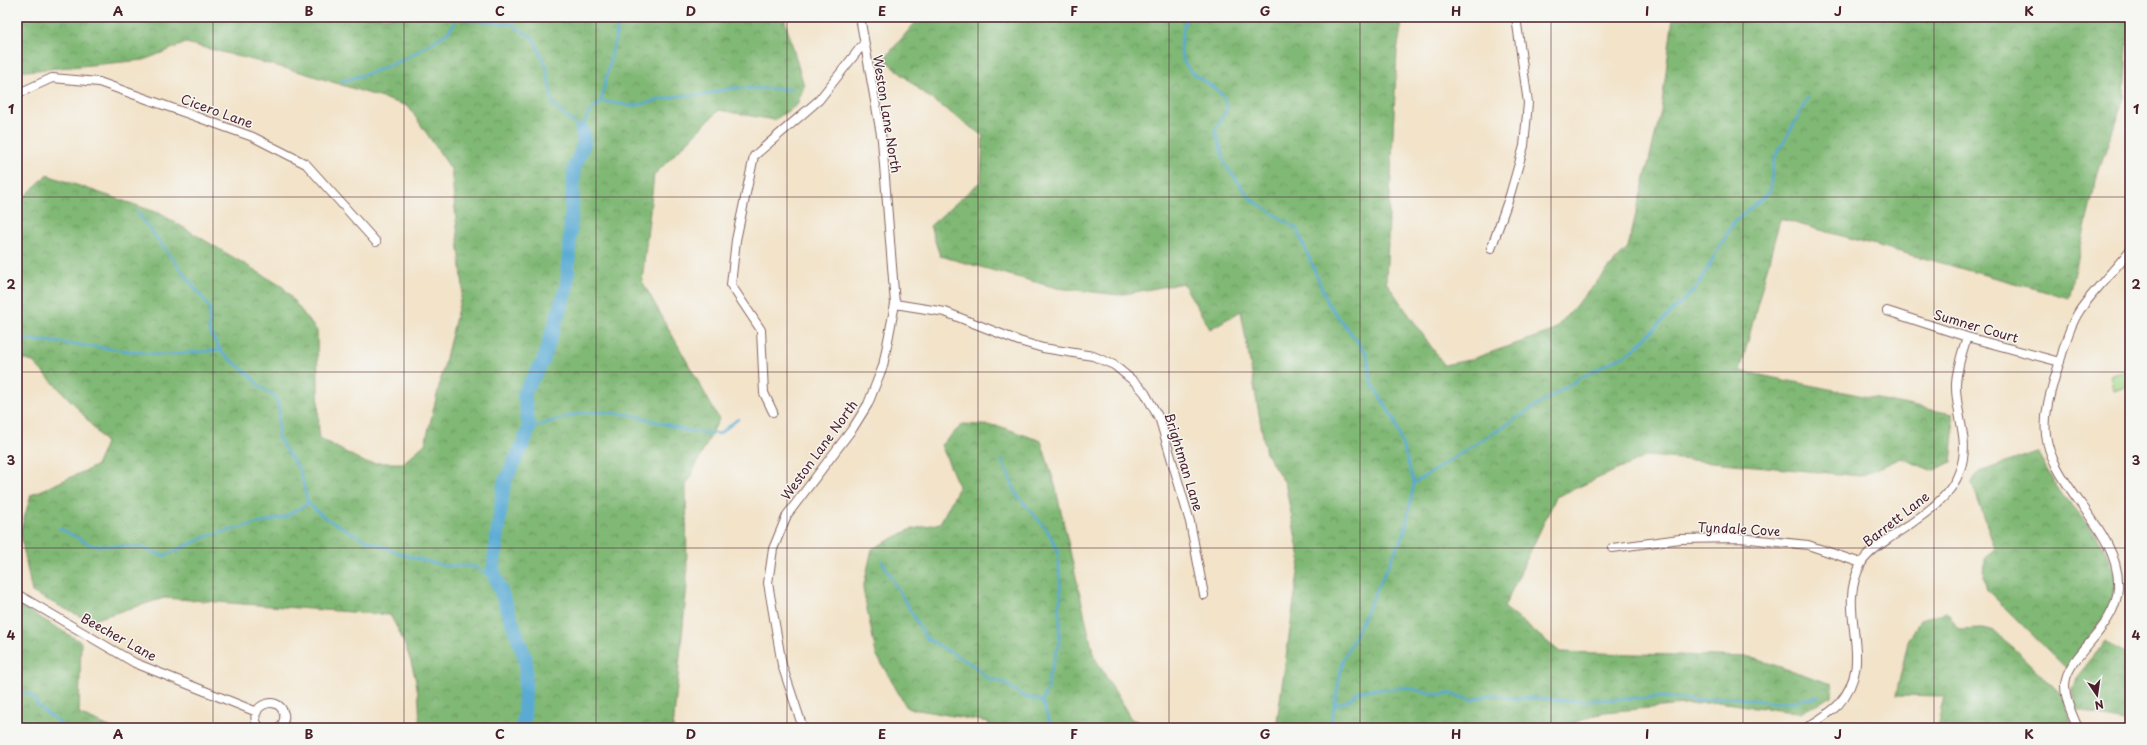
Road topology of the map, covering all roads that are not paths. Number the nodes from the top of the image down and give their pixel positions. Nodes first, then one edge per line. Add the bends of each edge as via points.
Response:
1 (860, 17) edge
2 (1516, 17) edge
3 (864, 43) junction
4 (17, 94) edge
5 (376, 242) dead end
6 (1491, 249) dead end
7 (2130, 250) edge
8 (895, 304) junction
9 (1887, 312) dead end
10 (1967, 337) junction
11 (2060, 362) junction
12 (773, 412) dead end
13 (1612, 548) dead end
14 (1861, 563) junction
15 (17, 594) edge
16 (1204, 595) dead end
17 (257, 712) junction
18 (260, 728) edge
19 (279, 728) edge
20 (803, 728) edge
21 (1806, 728) edge
22 (2078, 728) edge

1 - 3 street, Weston Lane North
2 - 6 street via 1528,102 1524,139 1510,195
3 - 8 street, Weston Lane North via 882,140
3 - 12 street via 819,100 754,156 736,240 731,285 761,330 764,393
4 - 5 street, Cicero Lane via 52,78 99,82 253,137 306,164
7 - 11 street via 2078,312
8 - 16 street, Brightman Lane via 945,312 1019,341 1043,348 1093,356 1114,365 1133,380 1145,393 1160,420 1190,522
8 - 20 street, Weston Lane North via 883,366 868,404 787,515 773,548 768,583 782,665
9 - 10 street, Sumner Court
10 - 11 street, Sumner Court
10 - 14 street, Barrett Lane via 1956,384 1965,444 1960,472 1945,496 1877,547
11 - 22 street via 2046,409 2045,436 2058,469 2104,540 2118,577 2116,600 2108,620 2074,663 2065,684 2069,706
13 - 14 street, Tyndale Cove via 1680,539 1740,538 1808,546
14 - 21 street, Barrett Lane via 1852,594 1858,653 1858,666 1853,682 1837,706
15 - 17 street, Beecher Lane via 135,663
17 - 18 street via 256,721
17 - 19 street via 263,704 278,705 284,712

